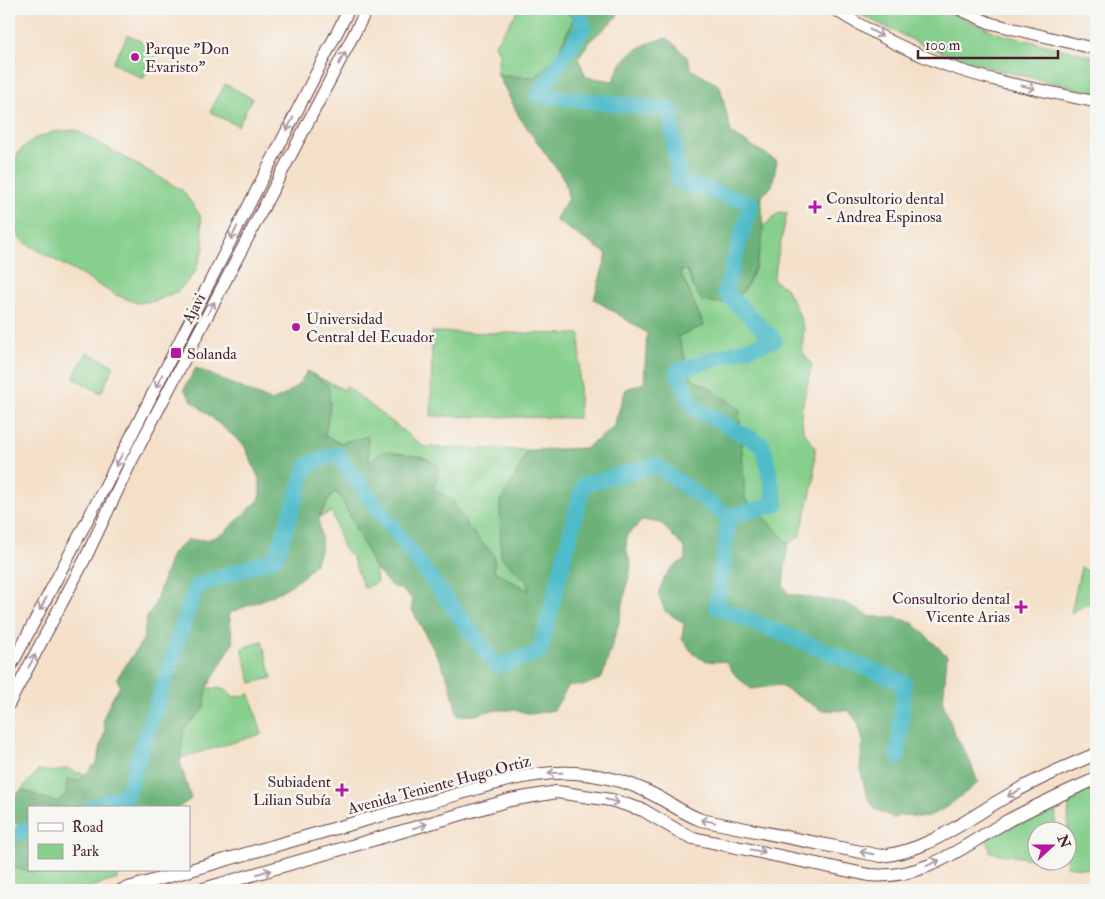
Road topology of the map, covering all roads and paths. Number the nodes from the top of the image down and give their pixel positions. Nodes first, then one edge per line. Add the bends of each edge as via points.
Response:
1 (349, 9) edge
2 (367, 9) edge
3 (834, 9) edge
4 (959, 9) edge
5 (1096, 49) edge
6 (1096, 102) edge
7 (9, 670) edge
8 (9, 704) edge
9 (1096, 754) edge
10 (1096, 779) edge
11 (190, 871) edge
12 (185, 872) edge
13 (122, 890) edge
14 (200, 890) edge

1 -> 7 street, Ajavi
8 -> 2 street, Ajavi
3 -> 6 street via 884,38 950,67
4 - 5 street via 990,23
9 -> 11 main road, Avenida Teniente Hugo Ortiz via 1009,795 928,843 891,855 881,856 702,820 648,792 614,780 575,773 550,773 417,806
14 -> 10 main road, Avenida Teniente Hugo Ortiz via 510,800 557,792 611,800 643,810 693,838 869,875 894,876 949,856 1009,820
12 -> 13 main road, Avenida Teniente Hugo Ortiz

